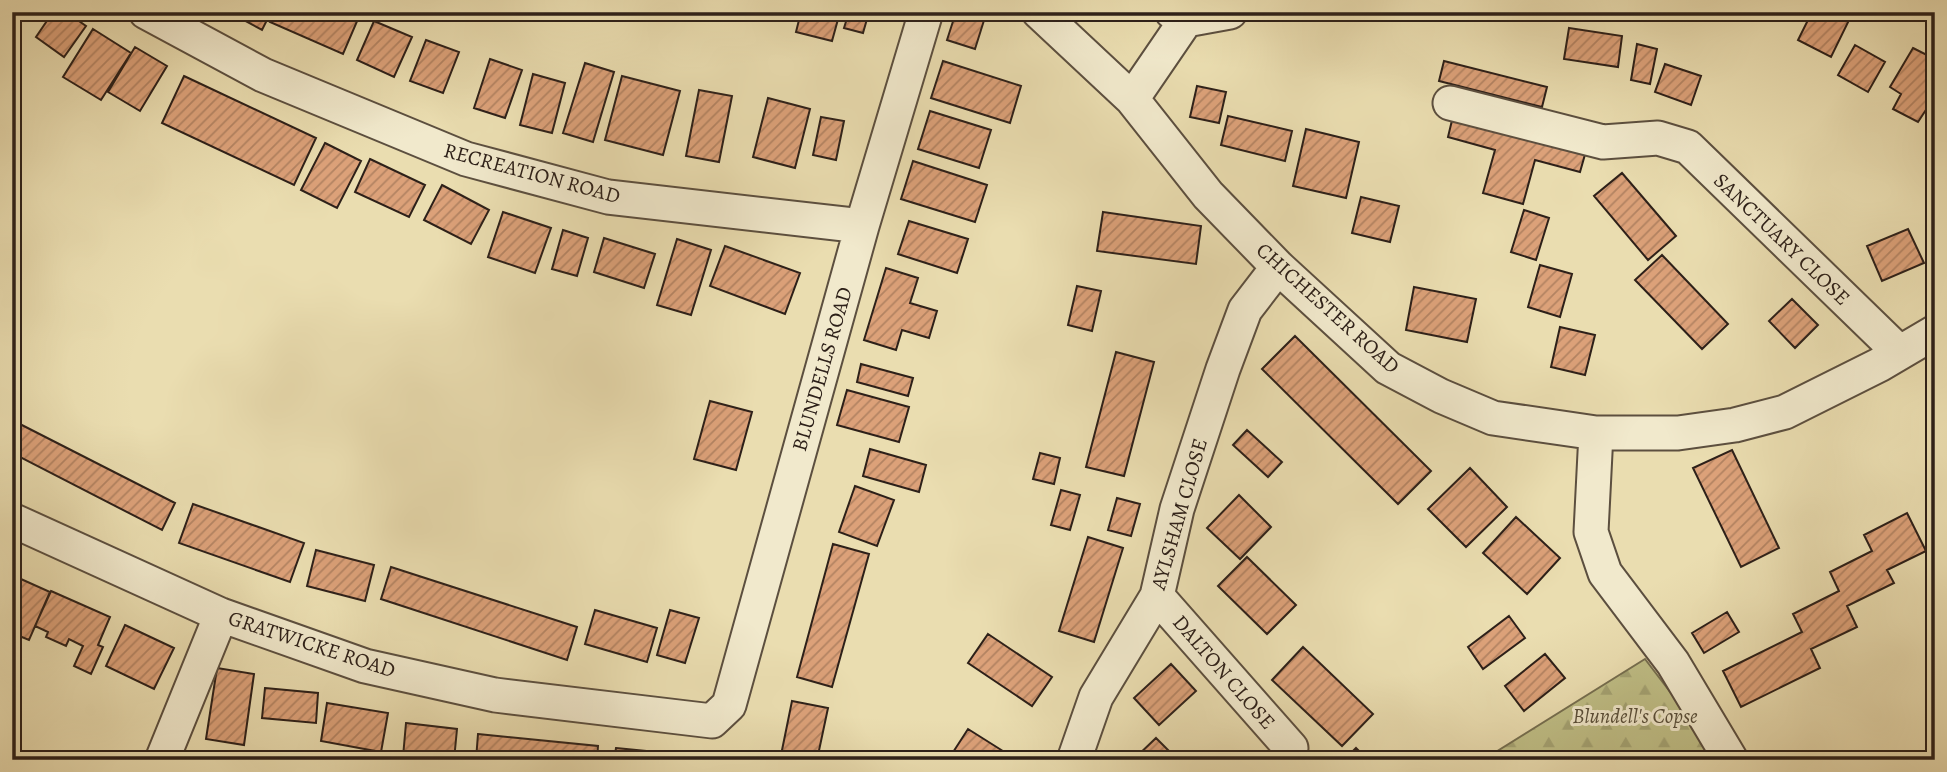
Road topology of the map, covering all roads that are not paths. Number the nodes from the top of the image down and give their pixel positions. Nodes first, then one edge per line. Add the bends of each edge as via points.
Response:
1 (146, 12) edge
2 (926, 12) edge
3 (1039, 12) edge
4 (1230, 12) edge
5 (1178, 16) edge
6 (1132, 99) junction
7 (1450, 103) dead end
8 (862, 226) junction
9 (1278, 267) junction
10 (1935, 332) edge
11 (1899, 352) junction
12 (1596, 433) junction
13 (12, 520) edge
14 (1157, 596) junction
15 (221, 615) junction
16 (712, 721) joint
17 (1291, 748) dead end
18 (162, 760) edge
19 (1074, 760) edge
20 (1731, 760) edge

1 - 8 street, RECREATION ROAD via 263,75 466,159 608,197
2 - 8 street, BLUNDELLS ROAD
3 - 6 street, CHICHESTER ROAD
4 - 5 street
5 - 6 street
6 - 9 street, CHICHESTER ROAD via 1208,195
7 - 11 street, SANCTUARY CLOSE via 1603,142 1658,138 1688,147
8 - 16 street, BLUNDELLS ROAD via 729,705
9 - 12 street, CHICHESTER ROAD via 1388,368 1441,396 1493,418
9 - 14 street, AYLSHAM CLOSE via 1245,310 1223,369 1177,509
10 - 11 street, CHICHESTER ROAD
11 - 12 street, CHICHESTER ROAD via 1785,412 1678,433
12 - 20 street via 1591,532 1605,573 1673,663
13 - 15 street, GRATWICKE ROAD
14 - 17 street, DALTON CLOSE
14 - 19 street, AYLSHAM CLOSE via 1096,697
15 - 16 street, GRATWICKE ROAD via 365,666 495,695
15 - 18 street

